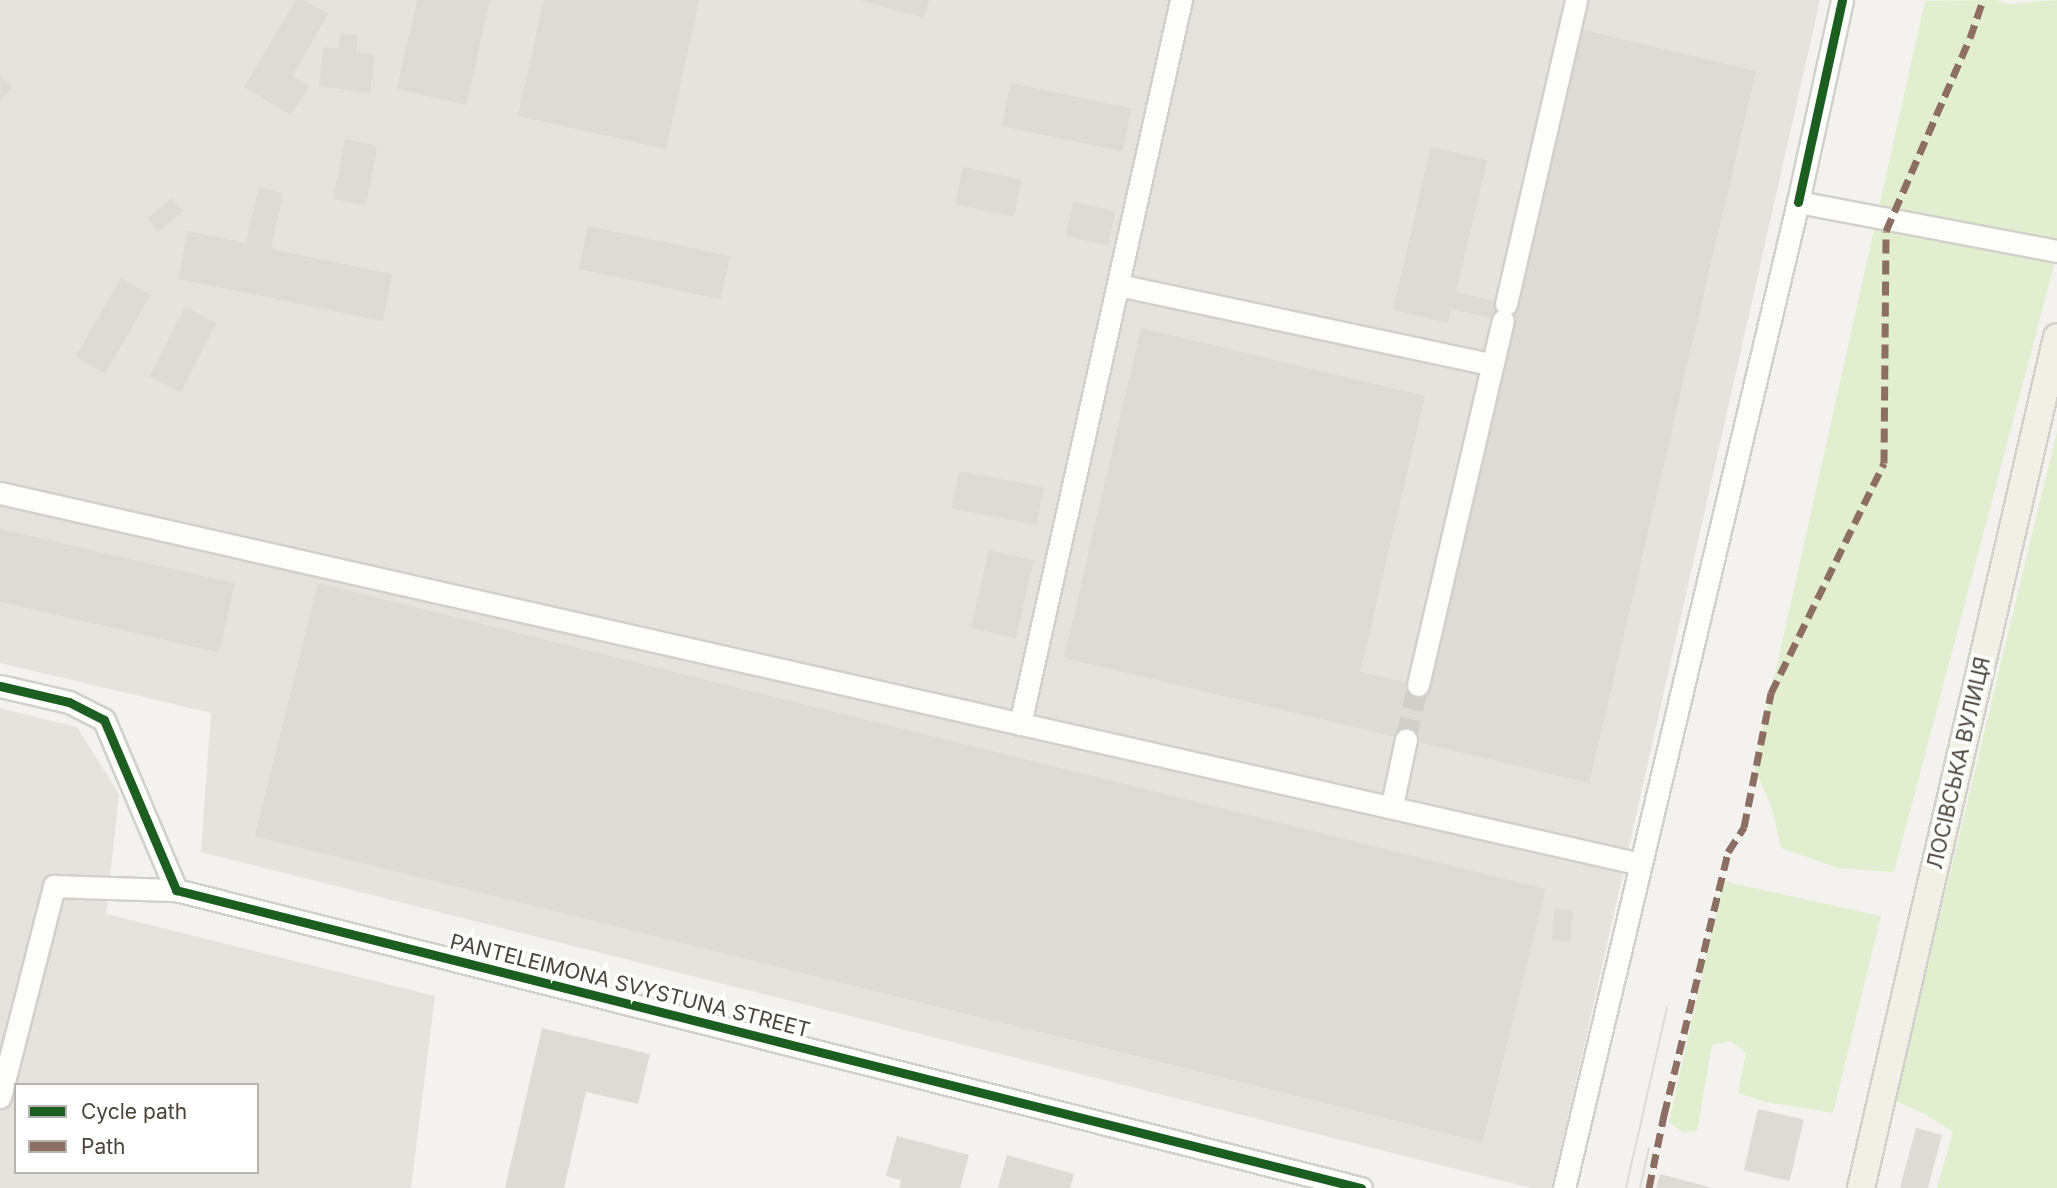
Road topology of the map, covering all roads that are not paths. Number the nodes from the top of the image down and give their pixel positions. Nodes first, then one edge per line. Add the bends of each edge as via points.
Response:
1 (1181, 0) edge
2 (1576, 0) edge
3 (1842, 0) edge
4 (1798, 202) junction
5 (2057, 251) edge
6 (1118, 285) junction
7 (2057, 337) edge
8 (1493, 366) junction
9 (0, 493) edge
10 (1418, 685) tunnel mouth
11 (0, 686) edge
12 (1020, 724) junction
13 (1406, 739) tunnel mouth
14 (1392, 805) dead end
15 (1641, 864) junction
16 (176, 890) junction
17 (6, 1048) edge
18 (0, 1097) edge
19 (1339, 1185) edge
20 (1361, 1188) edge
21 (1564, 1188) edge
22 (1861, 1188) edge

1 - 6 street
2 - 8 street
3 - 4 street
4 - 5 street
4 - 15 street
6 - 8 street
6 - 12 street
7 - 22 main road, ЛОСІВСЬКА ВУЛИЦЯ
8 - 10 street
9 - 12 street
11 - 16 street via 69,702 104,720
12 - 15 street
13 - 14 street
15 - 21 street
16 - 17 street, PANTELEIMONA SVYSTUNA STREET via 54,886
16 - 19 street, PANTELEIMONA SVYSTUNA STREET
17 - 18 street
19 - 20 street, PANTELEIMONA SVYSTUNA STREET

